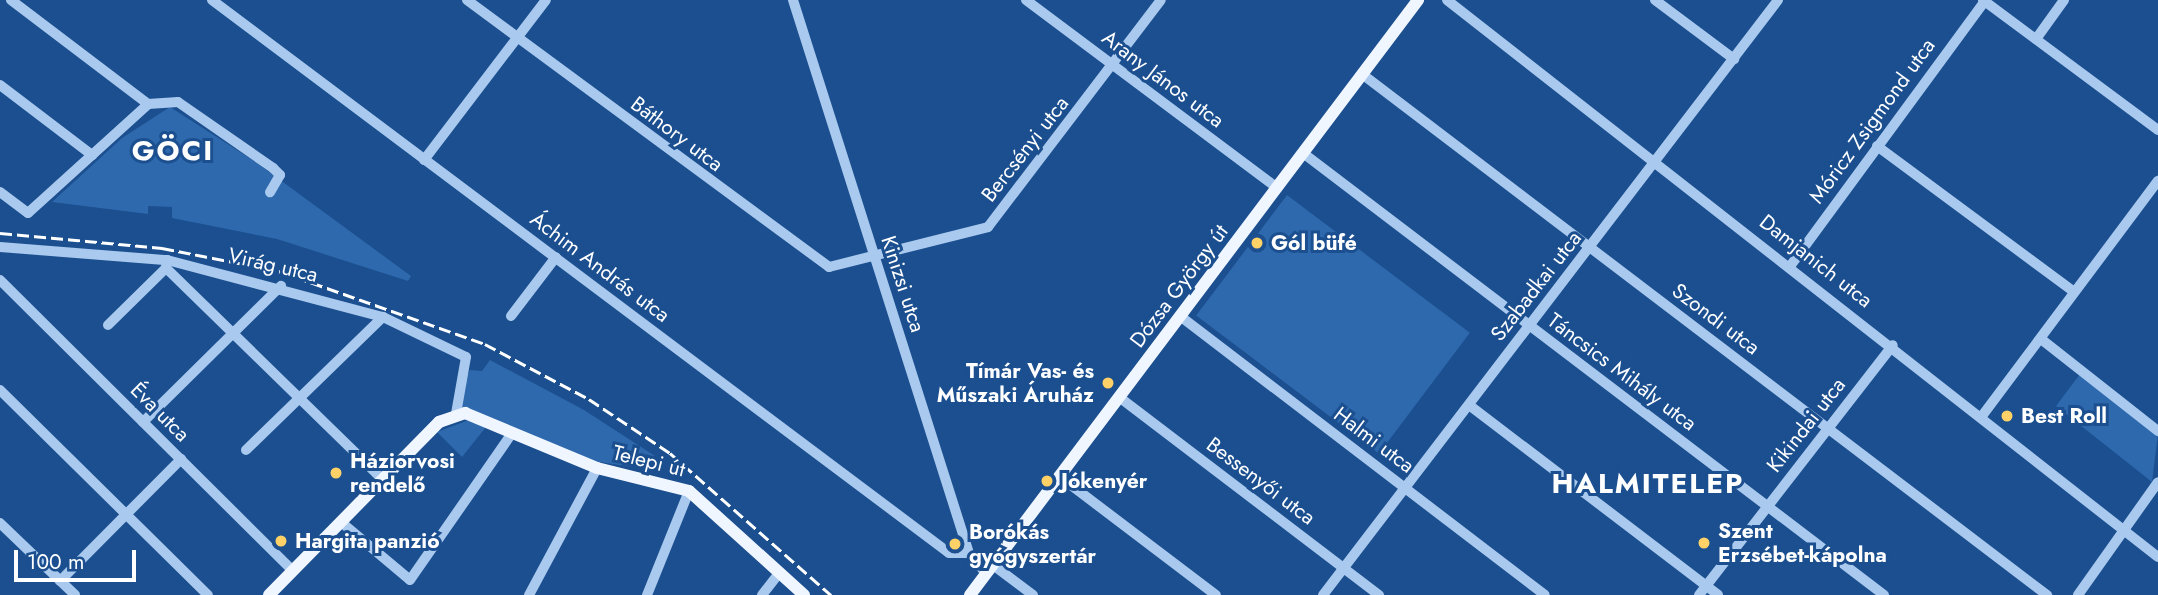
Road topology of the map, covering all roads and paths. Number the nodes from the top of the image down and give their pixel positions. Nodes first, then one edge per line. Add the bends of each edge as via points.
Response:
1 (11, 0) edge
2 (212, 0) edge
3 (467, 0) edge
4 (546, 0) edge
5 (793, 0) edge
6 (1026, 0) edge
7 (1161, 0) edge
8 (1418, 0) edge
9 (1447, 0) edge
10 (1655, 0) edge
11 (1778, 0) edge
12 (2064, 0) edge
13 (1984, 1) edge
14 (517, 38) junction
15 (2036, 39) junction
16 (1734, 59) junction
17 (1113, 66) junction
18 (1362, 74) junction
19 (0, 85) edge
20 (148, 104) junction
21 (2158, 130) edge
22 (1877, 146) junction
23 (1303, 153) junction
24 (92, 155) junction
25 (424, 160) junction
26 (1656, 161) junction
27 (2158, 181) edge
28 (1277, 188) junction
29 (0, 192) edge
30 (270, 192) dead end
31 (0, 247) edge
32 (1591, 247) junction
33 (556, 257) junction
34 (875, 257) junction
35 (167, 264) junction
36 (1791, 265) junction
37 (0, 280) edge
38 (281, 286) junction
39 (2074, 292) junction
40 (510, 316) dead end
41 (1180, 316) junction
42 (383, 317) junction
43 (108, 325) dead end
44 (1530, 326) junction
45 (233, 333) junction
46 (2041, 340) junction
47 (1893, 345) junction
48 (0, 390) edge
49 (1119, 397) junction
50 (299, 399) junction
51 (1469, 405) junction
52 (456, 414) junction
53 (1982, 416) junction
54 (143, 422) junction
55 (1827, 428) junction
56 (2158, 431) edge
57 (513, 432) junction
58 (246, 450) dead end
59 (181, 459) junction
60 (597, 468) junction
61 (1059, 476) junction
62 (383, 480) junction
63 (2158, 482) edge
64 (1405, 488) junction
65 (689, 491) junction
66 (1767, 506) junction
67 (125, 515) junction
68 (341, 522) junction
69 (0, 523) edge
70 (2123, 530) junction
71 (969, 553) junction
72 (2158, 557) edge
73 (1344, 568) junction
74 (989, 569) junction
75 (293, 571) junction
76 (780, 572) junction
77 (60, 580) junction
78 (1702, 590) edge
79 (802, 594) edge
80 (75, 595) edge
81 (208, 595) edge
82 (269, 595) edge
83 (529, 595) edge
84 (647, 595) edge
85 (762, 595) edge
86 (970, 595) edge
87 (1033, 595) edge
88 (1216, 595) edge
89 (1323, 595) edge
90 (1379, 595) edge
91 (1545, 595) edge
92 (1718, 595) edge
93 (1884, 595) edge
94 (2047, 595) edge
95 (2078, 595) edge

1 - 20 street
2 - 25 street, Áchim András utca
3 - 14 street, Báthory utca
4 - 14 street
5 - 34 street, Kinizsi utca
6 - 17 street, Arany János utca
7 - 17 street, Bercsényi utca
8 - 18 main road, Dózsa György út
9 - 26 street, Damjanich utca
10 - 16 street
11 - 16 street, Szabadkai utca
12 - 15 street
13 - 15 street
13 - 22 street, Móricz Zsigmond utca
14 - 25 street
14 - 34 street, Báthory utca via 817,262 829,267
15 - 21 street
16 - 26 street, Szabadkai utca
17 - 28 street, Arany János utca
17 - 34 street, Bercsényi utca via 988,226
18 - 23 main road, Dózsa György út
18 - 32 street, Szondi utca
19 - 24 street
20 - 24 street
20 - 30 street via 178,102 227,135 280,174
22 - 36 street, Móricz Zsigmond utca
22 - 39 street
23 - 28 main road, Dózsa György út
23 - 44 street, Táncsics Mihály utca
24 - 29 street via 28,213
25 - 33 street, Áchim András utca
26 - 32 street, Szabadkai utca
26 - 36 street, Damjanich utca
27 - 39 street
28 - 41 main road, Dózsa György út
31 - 35 street, Virág utca
32 - 44 street, Szabadkai utca
32 - 55 street, Szondi utca
33 - 40 street
33 - 71 street, Áchim András utca via 949,552
34 - 71 street, Kinizsi utca
35 - 38 street, Virág utca
35 - 43 street
35 - 45 street
36 - 47 street, Damjanich utca
37 - 54 street, Éva utca
38 - 42 street, Virág utca
38 - 45 street
39 - 46 street
41 - 49 main road, Dózsa György út
41 - 64 street, Halmi utca
42 - 50 street
42 - 52 street, Virág utca via 466,357
44 - 51 street, Szabadkai utca
44 - 66 street, Táncsics Mihály utca
45 - 50 street
45 - 54 street
46 - 53 street
46 - 56 street
47 - 53 street, Damjanich utca
47 - 55 street, Kikindai utca
48 - 67 street
49 - 61 main road, Dózsa György út
49 - 73 street, Bessenyői utca
50 - 58 street
50 - 62 street
51 - 64 street, Szabadkai utca
51 - 78 street
52 - 57 main road, Telepi út via 480,416
52 - 62 main road via 429,432
53 - 70 street, Damjanich utca
54 - 59 street, Éva utca
55 - 66 street, Kikindai utca
55 - 94 street, Szondi utca
57 - 60 main road, Telepi út
57 - 68 street via 410,580 378,559
59 - 67 street
59 - 75 street, Éva utca
60 - 65 main road, Telepi út
60 - 83 street
61 - 74 main road, Dózsa György út
61 - 88 street
62 - 68 main road
63 - 70 street
64 - 73 street, Szabadkai utca
64 - 91 street, Halmi utca
65 - 76 main road, Telepi út
65 - 84 street
66 - 78 street, Kikindai utca
66 - 93 street, Táncsics Mihály utca
67 - 77 street
67 - 81 street
68 - 75 main road
69 - 77 street
70 - 72 street, Damjanich utca
70 - 95 street
71 - 74 street, Kinizsi utca
73 - 89 street, Szabadkai utca
73 - 90 street, Bessenyői utca
74 - 86 main road, Dózsa György út
74 - 87 street, Kinizsi utca
75 - 82 main road
76 - 79 main road, Telepi út
76 - 85 street
77 - 80 street
78 - 92 street

